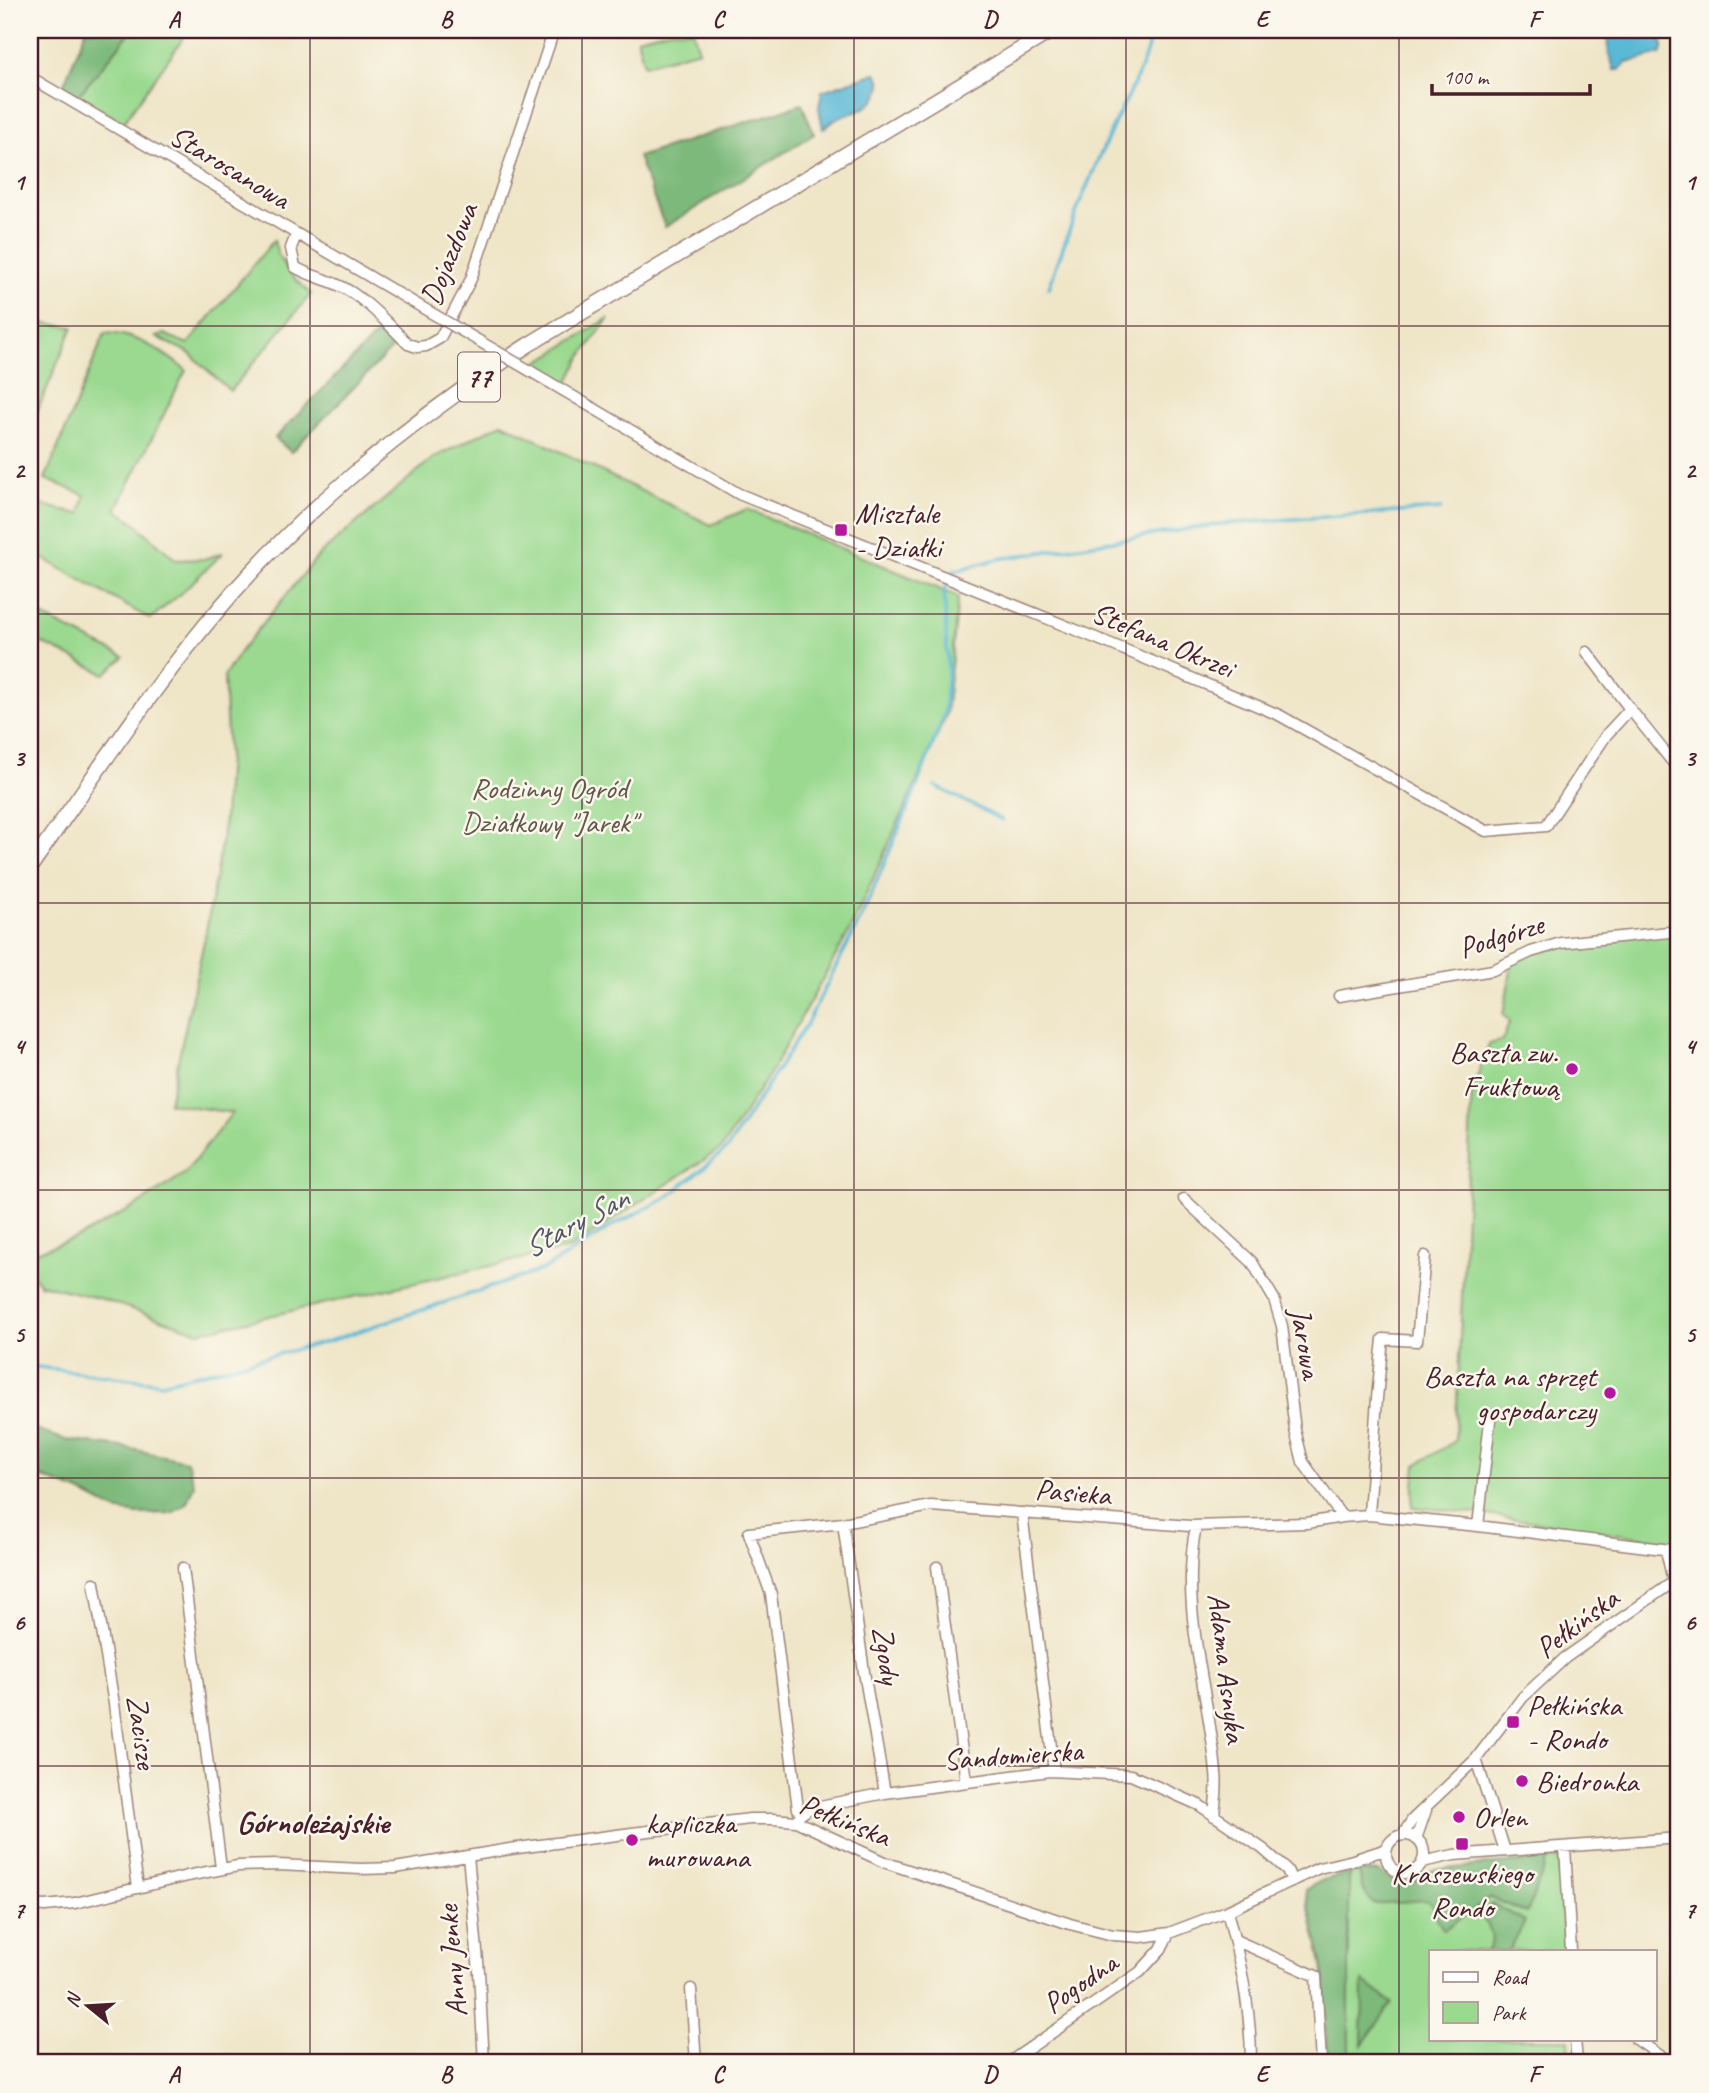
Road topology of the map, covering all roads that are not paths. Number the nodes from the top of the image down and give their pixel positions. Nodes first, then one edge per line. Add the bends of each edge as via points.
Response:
1 (554, 30) edge
2 (1054, 30) edge
3 (30, 77) edge
4 (296, 235) junction
5 (627, 428) joint
6 (1587, 652) dead end
7 (1630, 709) junction
8 (1679, 770) edge
9 (30, 867) edge
10 (1679, 932) edge
11 (1339, 996) dead end
12 (1184, 1199) dead end
13 (1425, 1256) dead end
14 (1490, 1421) dead end
15 (1022, 1513) junction
16 (1369, 1515) junction
17 (1342, 1517) junction
18 (843, 1523) junction
19 (1196, 1526) junction
20 (1478, 1526) junction
21 (1666, 1550) junction
22 (1679, 1552) edge
23 (937, 1567) dead end
24 (183, 1568) dead end
25 (1676, 1580) edge
26 (94, 1583) dead end
27 (30, 1720) edge
28 (30, 1730) edge
29 (1476, 1759) junction
30 (1054, 1771) junction
31 (966, 1781) junction
32 (885, 1793) junction
33 (1427, 1807) junction
34 (1214, 1816) junction
35 (799, 1817) junction
36 (1404, 1835) junction
37 (1679, 1838) edge
38 (1416, 1839) junction
39 (1565, 1847) junction
40 (1387, 1849) junction
41 (1424, 1850) junction
42 (1505, 1852) junction
43 (1454, 1855) junction
44 (468, 1856) junction
45 (1353, 1860) junction
46 (1422, 1862) junction
47 (1388, 1863) junction
48 (221, 1868) junction
49 (1292, 1881) junction
50 (138, 1888) junction
51 (30, 1905) edge
52 (1227, 1911) junction
53 (1169, 1933) junction
54 (1235, 1940) junction
55 (1571, 1950) edge
56 (691, 1989) dead end
57 (1575, 2040) edge
58 (1637, 2040) edge
59 (484, 2063) edge
60 (696, 2063) edge
61 (1008, 2063) edge
62 (1251, 2063) edge
63 (1321, 2063) edge
64 (1577, 2063) edge
65 (1671, 2063) edge

1 - 4 street, Dojazdowa via 471,279 440,338 426,346 408,344 359,299 336,284 306,275 295,267 291,247
2 - 9 main road, 77 via 528,345 376,454 283,539 209,621
3 - 4 street, Starosanowa
4 - 5 street, Starosanowa, bridge
5 - 7 street, Stefana Okrzei via 739,494 1279,715 1486,831 1546,826 1607,734
6 - 7 street
7 - 8 street
10 - 11 street, Podgórze via 1561,943 1493,970
12 - 17 street, Jarowa via 1252,1262 1274,1299 1303,1462
13 - 16 street via 1418,1340 1383,1339
14 - 20 street
15 - 18 street, Pasieka via 931,1506
15 - 19 street, Pasieka
15 - 30 street
16 - 17 street, Pasieka
16 - 20 street, Pasieka
17 - 19 street, Pasieka via 1307,1523
18 - 32 street, Zgody
18 - 35 street, Pasieka via 749,1533 771,1594
19 - 34 street, Adama Asnyka via 1191,1577 1197,1650 1217,1775
20 - 21 street, Pasieka
21 - 22 street, Pasieka
21 - 25 street
23 - 31 street
24 - 48 street, Zacisze
25 - 29 street, Pełkińska via 1565,1658 1523,1697
26 - 50 street, Zacisze
27 - 28 street
29 - 33 street, Pełkińska
29 - 42 street
30 - 31 street, Sandomierska
30 - 34 street, Sandomierska via 1131,1775
31 - 32 street, Sandomierska
32 - 35 street, Sandomierska via 810,1808
33 - 36 street, Pełkińska
33 - 38 street, Pełkińska
34 - 49 street, Sandomierska via 1263,1849 1287,1870
35 - 44 street, Pełkińska via 750,1819
35 - 53 street, Pełkińska via 884,1862 1070,1924 1113,1935
36 - 38 street
36 - 40 street via 1393,1839
37 - 39 street
38 - 41 street
39 - 42 street
39 - 55 street
40 - 45 street, Pełkińska
40 - 47 street
41 - 43 street
41 - 46 street
42 - 43 street
43 - 46 street
44 - 48 street, Pełkińska via 380,1869
44 - 59 street, Anny Jenke
45 - 47 street, Pełkińska
45 - 49 street, Pełkińska via 1319,1868
46 - 47 street via 1406,1873
48 - 50 street, Pełkińska
49 - 52 street, Pełkińska
50 - 51 street, Pełkińska via 75,1903
52 - 53 street, Pełkińska
52 - 54 street
53 - 61 street, Pogodna via 1140,1972
54 - 62 street via 1251,2027
54 - 63 street via 1316,1976
56 - 60 street
57 - 64 street
58 - 65 street

